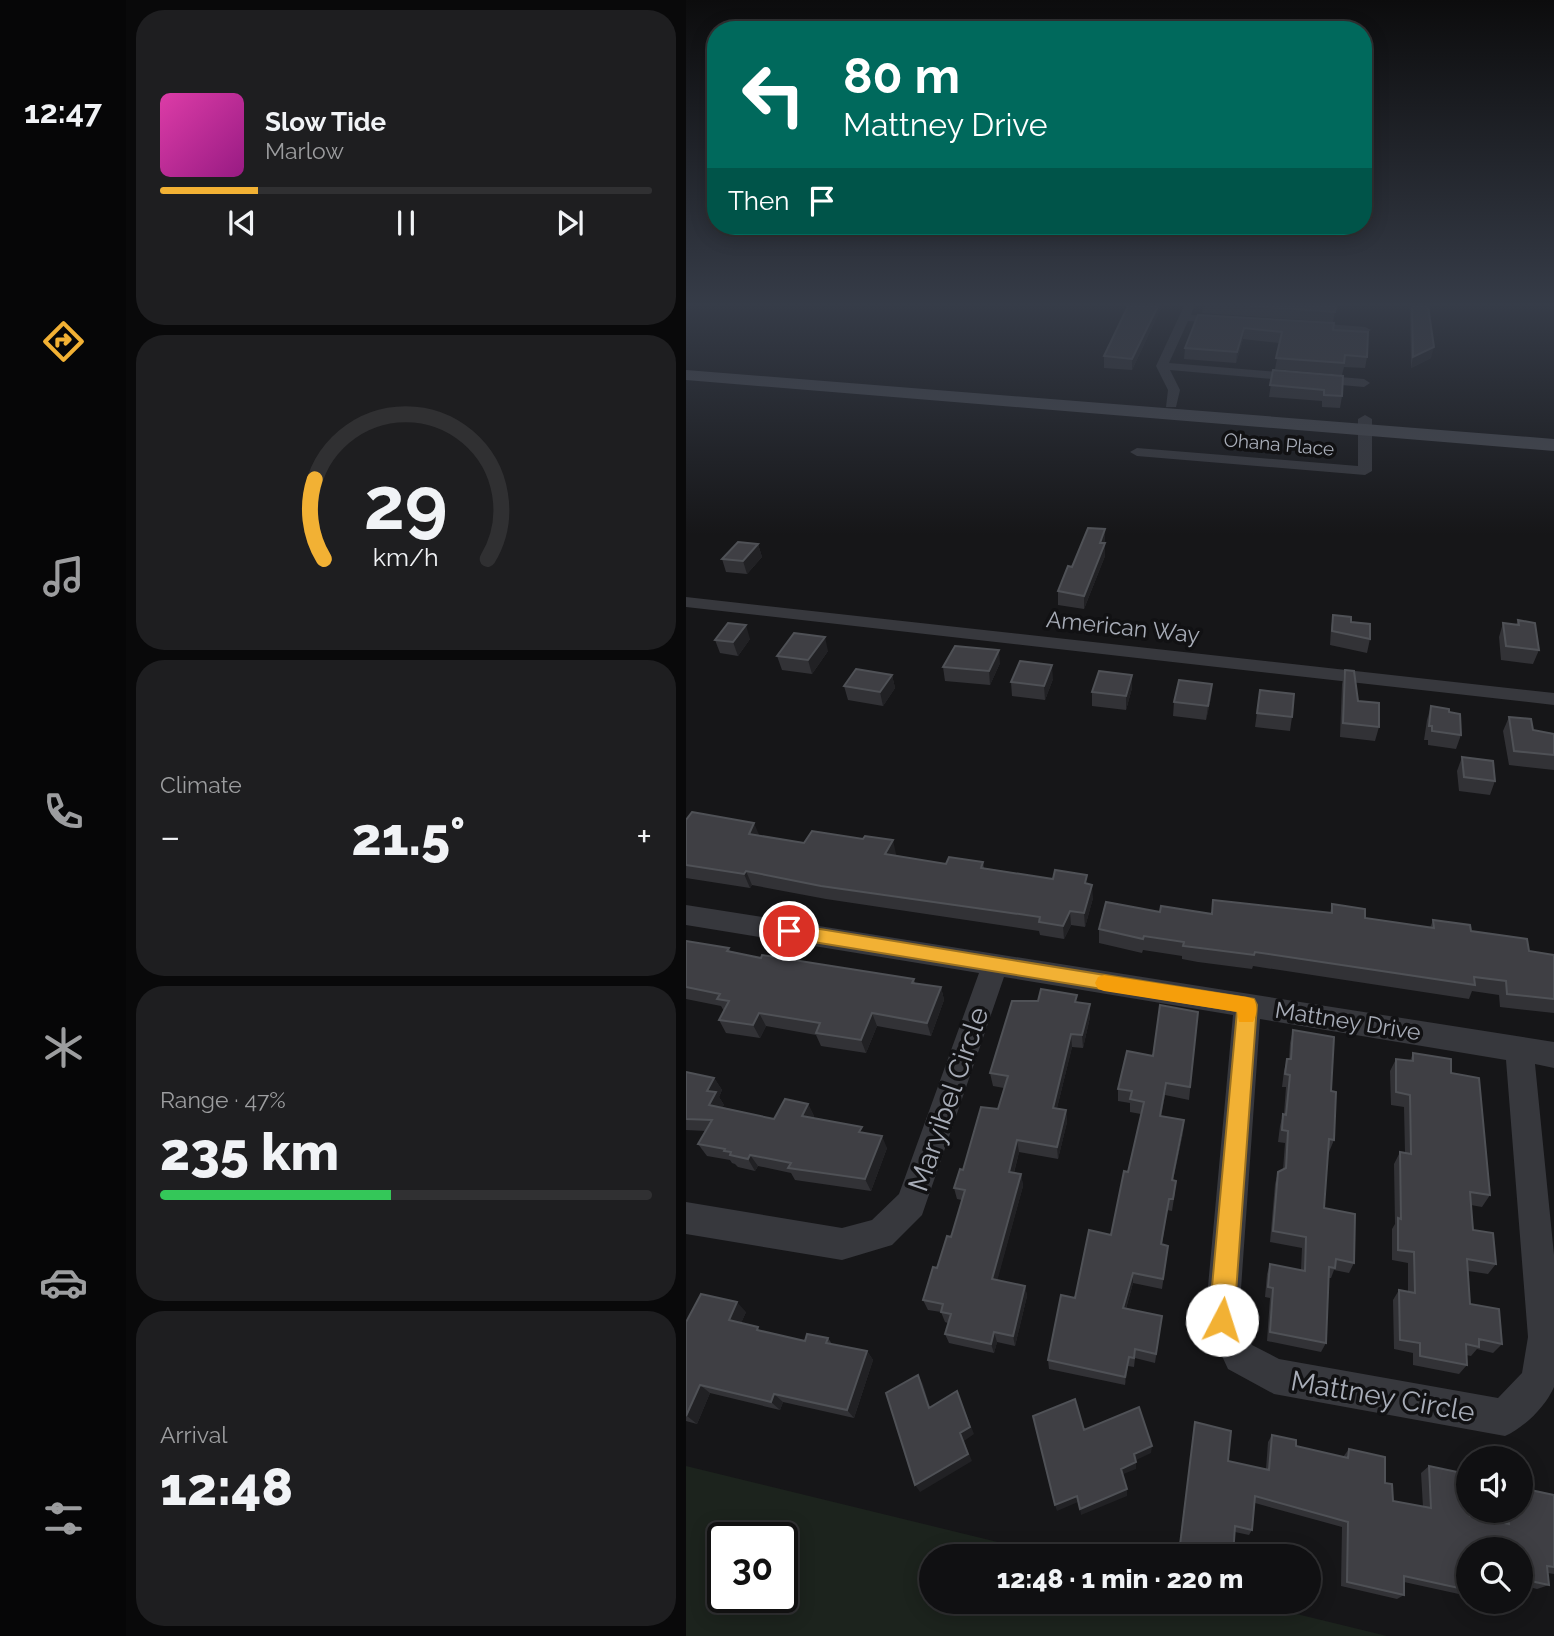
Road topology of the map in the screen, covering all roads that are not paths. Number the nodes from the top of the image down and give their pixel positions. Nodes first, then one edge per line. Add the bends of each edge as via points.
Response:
1 (829, 382) edge
2 (845, 382) edge
3 (1170, 382) edge
4 (1356, 382) edge
5 (1364, 383) dead end
6 (861, 384) junction
7 (1168, 409) junction
8 (1365, 425) junction
9 (1554, 434) edge
10 (1503, 435) junction
11 (1554, 445) edge
12 (1137, 452) dead end
13 (686, 602) edge
14 (1554, 699) edge
15 (686, 915) edge
16 (995, 964) junction
17 (1247, 1005) junction
18 (1519, 1049) junction
19 (1554, 1055) edge
20 (686, 1218) edge

1 - 6 main road
2 - 6 main road
3 - 7 street via 1174,390
4 - 5 street
6 - 7 main road
7 - 8 main road
8 - 10 main road
8 - 12 street, Ohana Place via 1365,471
9 - 10 main road
10 - 11 main road
13 - 14 street, American Way
15 - 16 street, Mattney Drive
16 - 17 street, Mattney Drive
16 - 20 street, Maryibel Circle via 911,1204 881,1234 842,1244
17 - 18 street, Mattney Drive
17 - 18 street, Mattney Circle via 1222,1320 1240,1357 1273,1376 1505,1418 1538,1382 1545,1337
18 - 19 street, Mattney Drive

